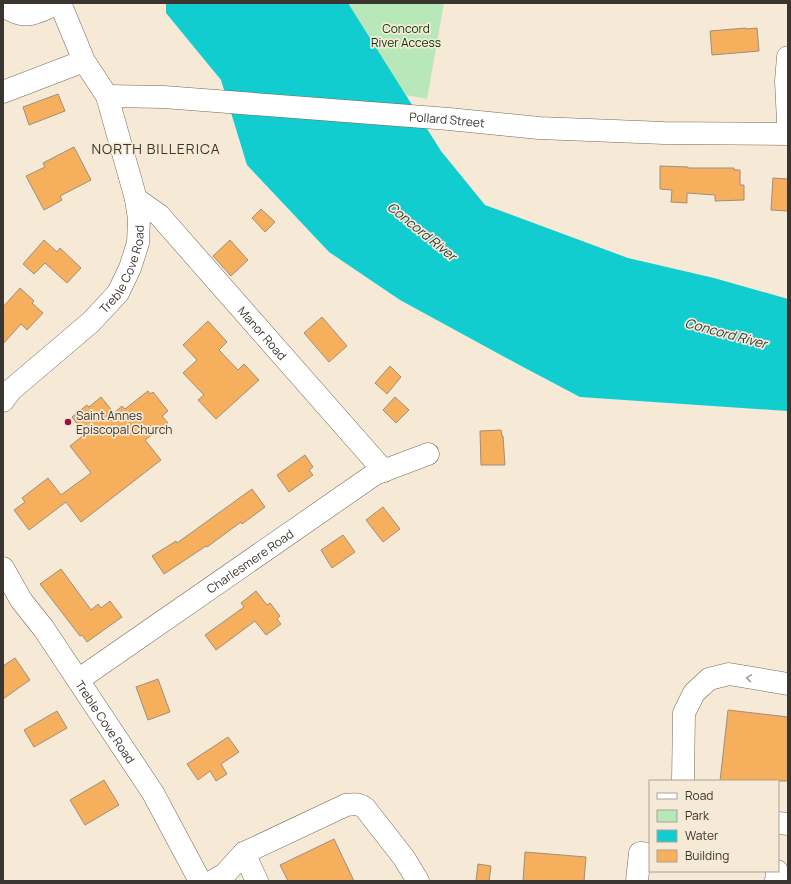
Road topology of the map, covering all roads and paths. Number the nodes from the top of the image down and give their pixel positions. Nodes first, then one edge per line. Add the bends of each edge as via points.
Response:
1 (59, 3) edge
2 (3, 5) edge
3 (788, 57) edge
4 (84, 61) junction
5 (3, 92) edge
6 (106, 96) junction
7 (788, 122) edge
8 (788, 134) edge
9 (136, 199) junction
10 (3, 401) edge
11 (428, 454) dead end
12 (384, 471) junction
13 (3, 568) edge
14 (78, 680) junction
15 (788, 684) edge
16 (683, 780) edge
17 (244, 853) junction
18 (649, 854) edge
19 (200, 881) edge
20 (213, 881) edge
21 (257, 881) edge
22 (418, 881) edge
23 (637, 881) edge

1 - 2 street via 31,15 21,15
1 - 4 street, Treble Cove Road
3 - 7 street
4 - 5 street
4 - 6 street, Treble Cove Road
6 - 8 street, Pollard Street via 164,97 539,128
6 - 9 street, Treble Cove Road
9 - 10 street, Treble Cove Road via 139,219 138,243 118,293 91,322 11,390
9 - 12 street, Manor Road via 159,215
11 - 12 street, Charlesmere Road
12 - 14 street, Charlesmere Road via 375,474
13 - 14 street, Treble Cove Road via 21,600
14 - 19 street, Treble Cove Road via 153,793
15 -> 16 street via 729,674 709,679 694,693 684,713
17 - 20 street via 225,874
17 - 21 street
17 - 22 street via 354,803 365,808 404,858
18 - 23 street via 640,853

